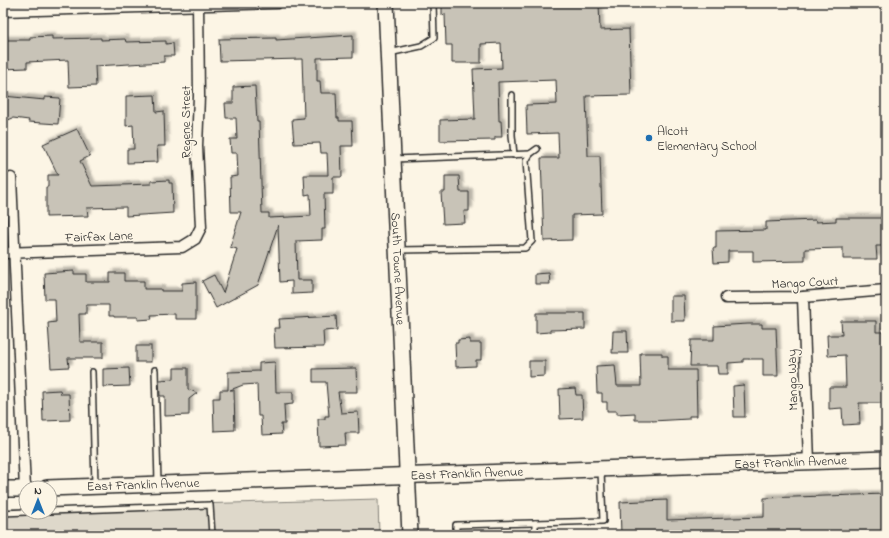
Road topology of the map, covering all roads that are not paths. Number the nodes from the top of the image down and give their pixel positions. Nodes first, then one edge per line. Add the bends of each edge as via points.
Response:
1 (277, 3) edge
2 (386, 3) edge
3 (433, 3) edge
4 (198, 5) edge
5 (3, 11) edge
6 (388, 53) junction
7 (512, 95) dead end
8 (537, 149) dead end
9 (530, 154) junction
10 (514, 155) junction
11 (393, 159) junction
12 (11, 178) dead end
13 (195, 239) joint
14 (397, 250) junction
15 (3, 253) edge
16 (15, 253) junction
17 (886, 290) edge
18 (803, 297) junction
19 (726, 298) dead end
20 (155, 370) dead end
21 (92, 372) dead end
22 (886, 459) edge
23 (809, 462) junction
24 (601, 469) junction
25 (408, 475) junction
26 (25, 480) edge
27 (158, 484) junction
28 (95, 486) junction
29 (58, 488) edge
30 (3, 489) edge
31 (18, 489) edge
32 (58, 511) edge
33 (18, 512) edge
34 (3, 513) edge
35 (535, 523) junction
36 (212, 535) edge
37 (410, 535) edge
38 (456, 535) edge
39 (536, 535) edge

1 - 4 street
2 - 6 street, South Towne Avenue
3 - 6 lane via 434,38 421,46
4 - 5 street
4 - 13 street, Regene Street via 201,227
6 - 11 street, South Towne Avenue
7 - 10 lane
8 - 9 lane
9 - 10 lane
9 - 14 lane via 526,161 532,241 524,248
10 - 11 lane
11 - 14 street, South Towne Avenue
12 - 16 street
13 - 16 street, Fairfax Lane via 182,247
14 - 25 street, South Towne Avenue
15 - 16 street, Fairfax Lane
16 - 26 street
17 - 18 street, Mango Court
18 - 19 street, Mango Court
18 - 23 street, Mango Way
20 - 27 lane
21 - 28 lane
22 - 23 street, East Franklin Avenue
23 - 24 street, East Franklin Avenue
24 - 25 street, East Franklin Avenue
24 - 35 lane via 603,521
25 - 27 street, East Franklin Avenue
25 - 37 street, South Towne Avenue
27 - 28 street, East Franklin Avenue
28 - 29 street, East Franklin Avenue
30 - 31 street
32 - 36 lane via 210,506
33 - 34 lane
35 - 38 lane via 456,525
35 - 39 lane

